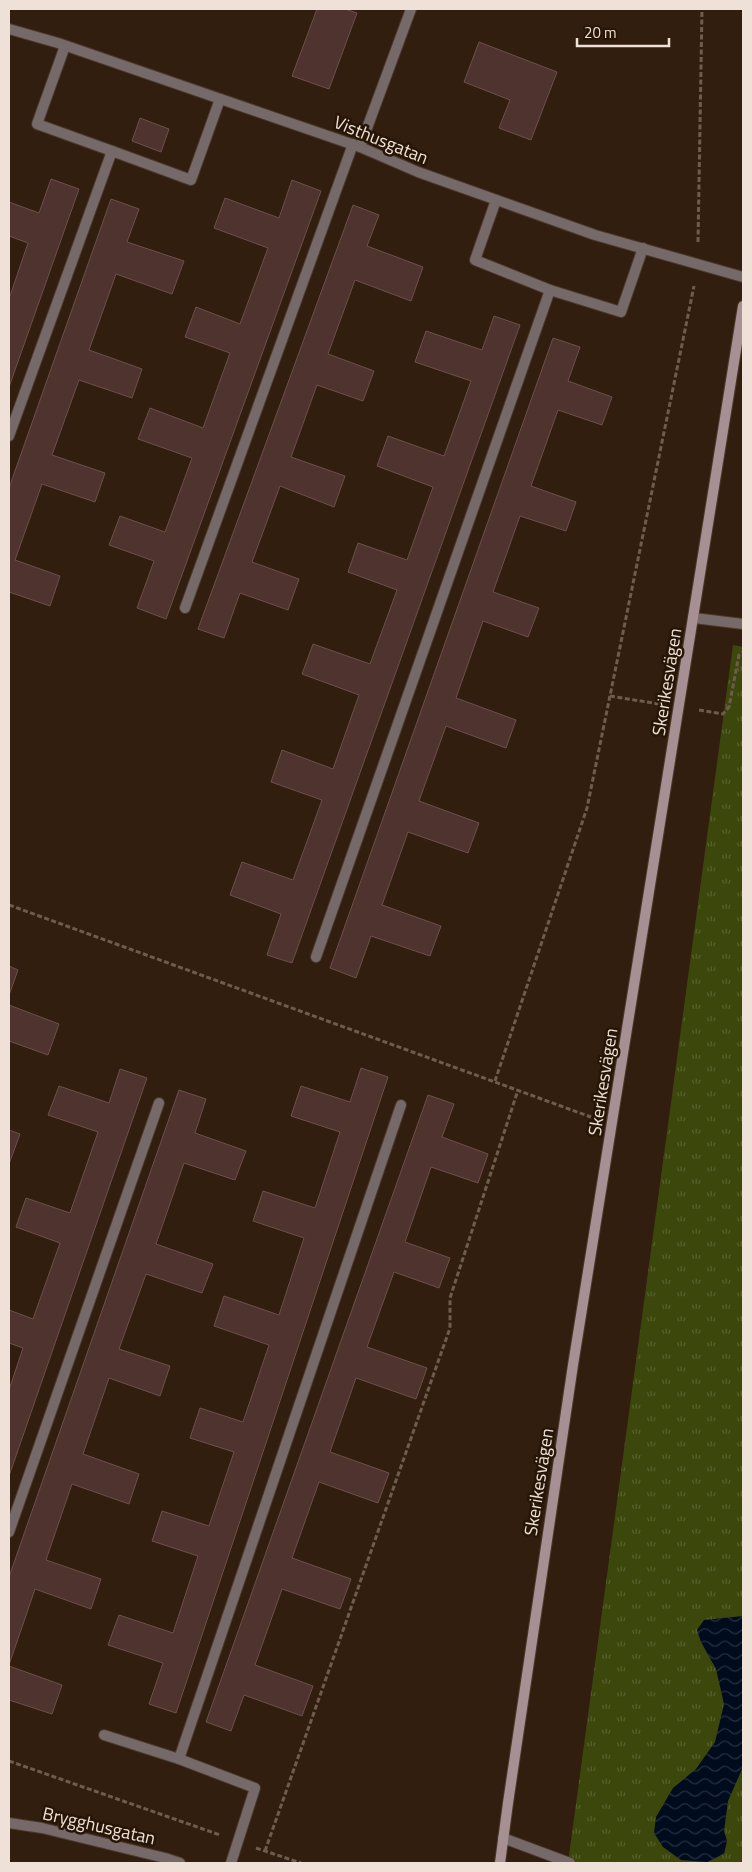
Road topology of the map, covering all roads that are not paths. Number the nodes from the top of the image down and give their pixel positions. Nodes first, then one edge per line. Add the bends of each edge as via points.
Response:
1 (411, 9) edge
2 (9, 29) edge
3 (65, 46) junction
4 (220, 99) junction
5 (357, 145) junction
6 (112, 152) junction
7 (496, 200) junction
8 (643, 248) junction
9 (743, 277) edge
10 (550, 290) junction
11 (743, 306) edge
12 (9, 436) edge
13 (185, 608) dead end
14 (694, 618) junction
15 (743, 624) edge
16 (316, 957) dead end
17 (159, 1103) dead end
18 (401, 1105) dead end
19 (9, 1532) edge
20 (104, 1735) dead end
21 (179, 1760) junction
22 (9, 1823) edge
23 (503, 1838) junction
24 (180, 1863) edge
25 (231, 1863) edge
26 (500, 1863) edge
27 (570, 1863) edge

1 - 5 street
2 - 3 street, Visthusgatan
3 - 4 street, Visthusgatan
3 - 6 street via 37,124
4 - 5 street, Visthusgatan
4 - 6 street via 191,180
5 - 7 street, Visthusgatan via 418,172
5 - 13 street
6 - 12 street
7 - 8 street, Visthusgatan via 595,235
7 - 10 street via 475,260
8 - 9 street, Visthusgatan
8 - 10 street via 621,312
10 - 16 street
11 - 14 street, Skerikesvägen
14 - 15 street
14 - 23 street, Skerikesvägen via 572,1375
17 - 19 street
18 - 21 street
20 - 21 street
21 - 25 street via 255,1788
22 - 24 street, Brygghusgatan via 42,1828
23 - 26 street, Skerikesvägen
23 - 27 street

